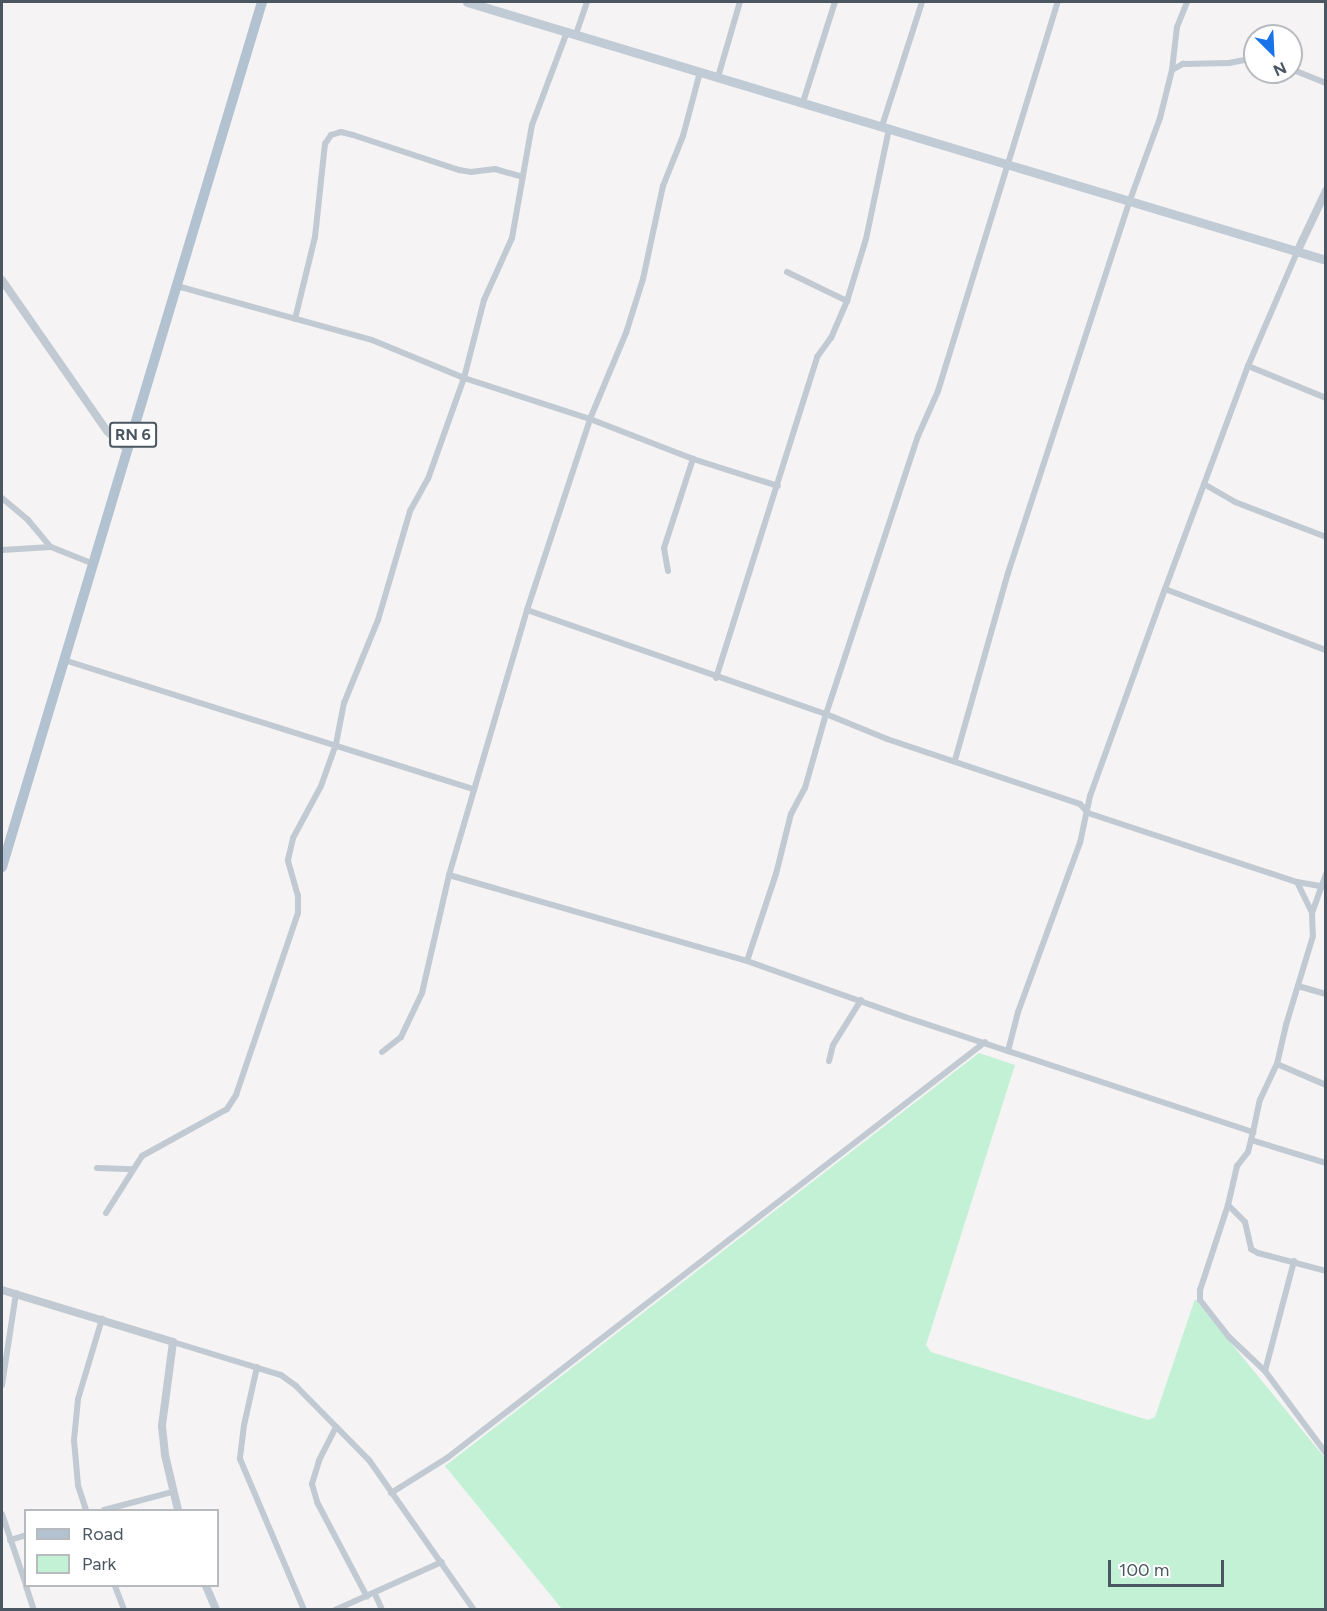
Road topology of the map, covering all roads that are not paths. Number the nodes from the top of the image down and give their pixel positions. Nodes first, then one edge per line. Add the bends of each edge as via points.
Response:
1 (262, 2) edge
2 (467, 2) edge
3 (587, 2) edge
4 (740, 2) edge
5 (835, 2) edge
6 (922, 2) edge
7 (1058, 2) edge
8 (1187, 2) edge
9 (571, 33) junction
10 (1243, 59) edge
11 (1172, 70) junction
12 (700, 72) junction
13 (1303, 74) edge
14 (718, 77) junction
15 (1326, 83) edge
16 (803, 102) junction
17 (886, 127) junction
18 (1009, 166) junction
19 (523, 177) junction
20 (1326, 191) edge
21 (1130, 200) junction
22 (1297, 252) junction
23 (1326, 260) edge
24 (787, 272) dead end
25 (2, 280) edge
26 (177, 286) junction
27 (847, 302) junction
28 (295, 319) junction
29 (1248, 366) junction
30 (464, 378) junction
31 (1326, 398) edge
32 (590, 419) junction
33 (128, 450) junction
34 (693, 459) junction
35 (1204, 484) junction
36 (778, 486) junction
37 (2, 498) edge
38 (1326, 537) edge
39 (51, 547) junction
40 (2, 550) edge
41 (95, 565) junction
42 (668, 571) dead end
43 (1165, 589) junction
44 (527, 610) junction
45 (1326, 650) edge
46 (64, 660) junction
47 (716, 678) junction
48 (826, 714) junction
49 (336, 744) junction
50 (955, 760) junction
51 (474, 789) junction
52 (1088, 813) junction
53 (2, 867) edge
54 (1326, 874) edge
55 (449, 875) junction
56 (1297, 882) junction
57 (1323, 886) edge
58 (1312, 913) junction
59 (747, 960) junction
60 (1298, 986) junction
61 (1326, 994) edge
62 (861, 1000) junction
63 (985, 1042) junction
64 (1008, 1051) junction
65 (382, 1052) dead end
66 (829, 1061) dead end
67 (1277, 1064) junction
68 (1326, 1085) edge
69 (1253, 1132) junction
70 (1251, 1140) junction
71 (1326, 1163) edge
72 (97, 1168) dead end
73 (132, 1168) junction
74 (1228, 1205) junction
75 (106, 1213) dead end
76 (1294, 1261) junction
77 (1326, 1271) edge
78 (2, 1290) edge
79 (16, 1293) junction
80 (102, 1319) junction
81 (173, 1342) junction
82 (257, 1367) junction
83 (1265, 1371) junction
84 (2, 1385) edge
85 (336, 1427) junction
86 (1322, 1443) edge
87 (461, 1453) dead end
88 (1326, 1453) edge
89 (447, 1458) junction
90 (172, 1492) junction
91 (391, 1493) junction
92 (86, 1509) edge
93 (108, 1509) edge
94 (178, 1509) edge
95 (2, 1514) edge
96 (24, 1536) edge
97 (10, 1540) junction
98 (442, 1562) junction
99 (24, 1579) edge
100 (27, 1587) edge
101 (115, 1587) edge
102 (206, 1587) edge
103 (375, 1594) junction
104 (367, 1597) junction
105 (34, 1610) edge
106 (124, 1610) edge
107 (216, 1610) edge
108 (304, 1610) edge
109 (335, 1610) edge
110 (382, 1610) edge
111 (474, 1610) edge

1 - 26 main road, RN 6
2 - 9 main road
3 - 9 street
4 - 14 street
5 - 16 street
6 - 17 street
7 - 18 street
8 - 11 street via 1177,27
9 - 12 main road
9 - 19 street via 532,125
10 - 11 street via 1183,64
11 - 21 street via 1160,118
12 - 14 main road
12 - 32 street via 683,136 663,186 643,279 626,333
13 - 15 street
14 - 16 main road
16 - 17 main road
17 - 18 main road
17 - 27 street via 866,239
18 - 21 main road
18 - 48 street via 938,391 918,436
19 - 28 street via 495,169 459,170 353,135 332,135 324,144 315,237
19 - 30 street via 512,238 484,300
20 - 22 street
21 - 22 main road
21 - 50 street via 1008,573
22 - 23 main road
22 - 29 street
24 - 27 street
25 - 33 street via 107,431
26 - 28 street
26 - 33 main road, RN 6
27 - 36 street via 831,338 817,357
28 - 30 street via 372,340
29 - 31 street
29 - 35 street
30 - 32 street
30 - 49 street via 428,479 410,510 378,620 344,703
32 - 34 street
32 - 44 street
33 - 41 main road, RN 6
34 - 36 street
34 - 42 street via 664,548
35 - 38 street via 1235,502
35 - 43 street
36 - 47 street
37 - 39 street
39 - 40 street
39 - 41 street
41 - 46 main road, RN 6
43 - 45 street
43 - 52 street via 1090,796
44 - 47 street
44 - 51 street
46 - 49 street
46 - 53 main road, RN 6
47 - 48 street
48 - 50 street via 887,739
48 - 59 street
49 - 51 street
49 - 73 street via 321,786 293,838 288,860 298,896 298,913 236,1095 227,1108 154,1148
50 - 52 street via 1080,804
51 - 55 street
52 - 56 street
52 - 64 street
54 - 57 street
55 - 59 street
55 - 65 street via 422,993 401,1037
56 - 57 street
56 - 58 street
57 - 58 street
58 - 60 street via 1313,936
59 - 62 street
60 - 61 street
60 - 67 street
62 - 63 street
62 - 66 street via 833,1045
63 - 64 street
63 - 89 street
64 - 69 street
67 - 68 street
67 - 69 street via 1260,1100
69 - 70 street
70 - 71 street
70 - 74 street via 1248,1152 1237,1166
72 - 73 street
73 - 75 street
74 - 76 street via 1245,1222 1251,1249
74 - 83 street via 1200,1300 1229,1337
76 - 77 street
76 - 83 street
78 - 79 street
79 - 80 street
79 - 84 street
80 - 81 street
80 - 92 street via 78,1399 74,1440 78,1485
81 - 82 street
81 - 90 street via 162,1426
82 - 85 street via 281,1375 296,1386
82 - 108 street via 240,1459
83 - 86 street
85 - 91 street via 369,1460
85 - 104 street via 312,1484 317,1502
86 - 88 street
87 - 89 street
89 - 91 street
90 - 93 street
90 - 94 street
91 - 98 street
95 - 97 street
96 - 97 street
97 - 99 street
98 - 103 street
98 - 111 street
100 - 105 street
101 - 106 street
102 - 107 street
103 - 104 street
103 - 110 street
104 - 109 street

